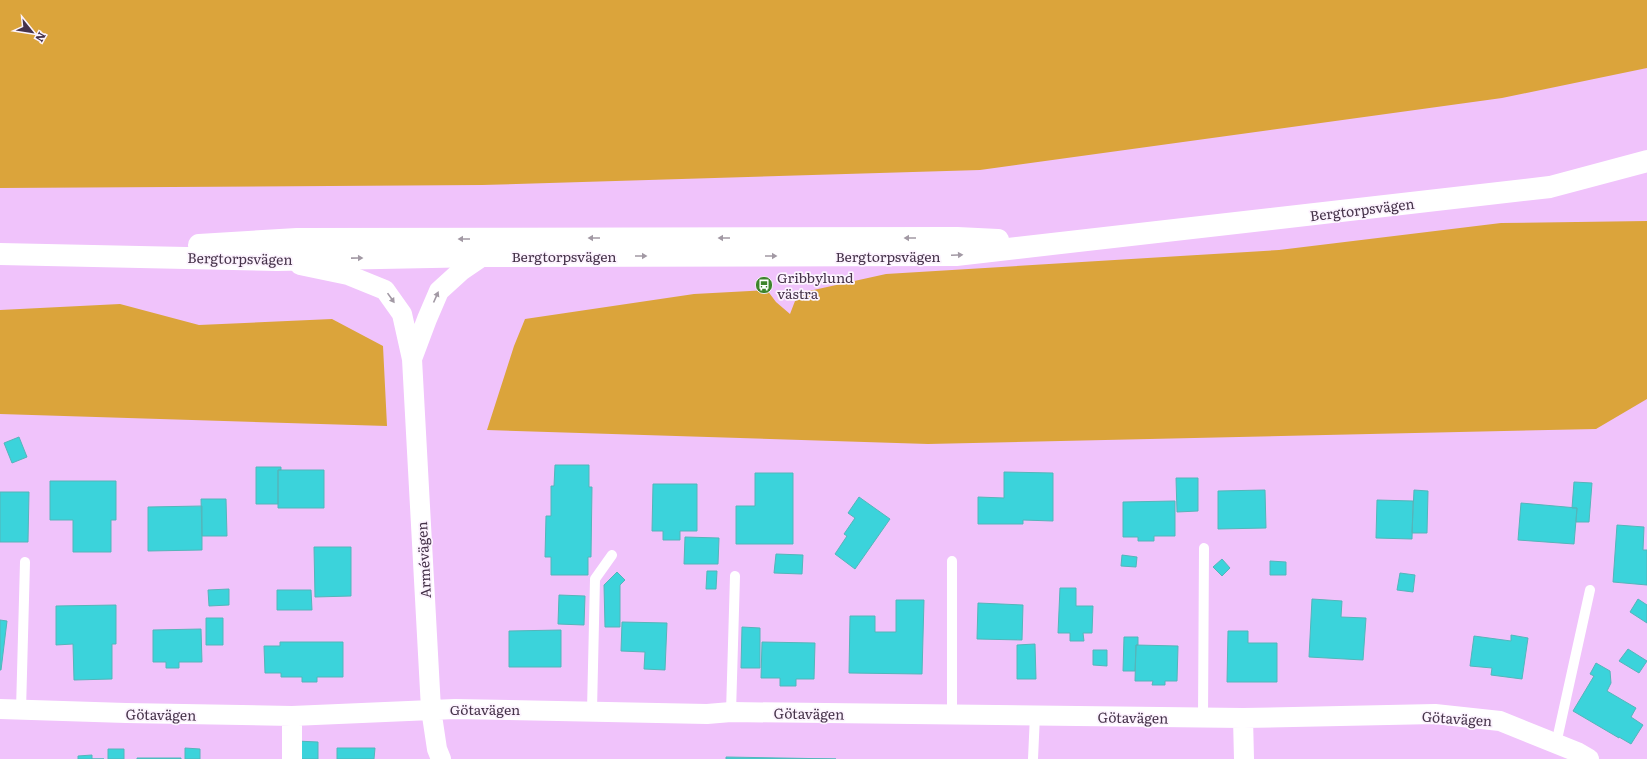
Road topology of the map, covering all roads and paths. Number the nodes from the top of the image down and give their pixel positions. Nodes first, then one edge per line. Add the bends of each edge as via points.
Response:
1 (1647, 161) edge
2 (1075, 242) junction
3 (0, 254) edge
4 (52, 254) junction
5 (482, 256) junction
6 (277, 260) junction
7 (412, 359) junction
8 (1204, 548) dead end
9 (612, 555) dead end
10 (952, 561) dead end
11 (25, 562) dead end
12 (735, 576) dead end
13 (1590, 590) dead end
14 (0, 709) edge
15 (431, 709) junction
16 (20, 710) junction
17 (592, 710) junction
18 (731, 712) junction
19 (952, 714) junction
20 (292, 716) junction
21 (1035, 716) junction
22 (1203, 718) junction
23 (1243, 718) junction
24 (1556, 744) junction
25 (292, 759) edge
26 (441, 759) edge
27 (1033, 759) edge
28 (1244, 759) edge
29 (1589, 759) edge

1 - 2 main road, Bergtorpsvägen via 1550,187
2 -> 4 main road, Bergtorpsvägen via 957,238 297,239
5 -> 2 main road, Bergtorpsvägen via 956,255
3 - 4 main road, Bergtorpsvägen
4 - 6 main road, Bergtorpsvägen
6 -> 5 main road, Bergtorpsvägen
7 -> 5 street, Armévägen via 439,291
6 -> 7 street, Armévägen via 348,275 385,290 402,314
7 - 15 street, Armévägen
8 - 22 lane
9 - 17 lane via 596,579
10 - 19 lane
11 - 16 lane
12 - 18 lane
13 - 24 lane
14 - 16 street, Götavägen
15 - 17 street, Götavägen
15 - 20 street, Götavägen
15 - 26 street, Armévägen
16 - 20 street, Götavägen
17 - 18 street, Götavägen via 707,714
18 - 19 street, Götavägen
19 - 21 street, Götavägen
20 - 25 street
21 - 22 street, Götavägen
21 - 27 lane
22 - 23 street, Götavägen
23 - 24 street, Götavägen via 1435,714 1500,721
23 - 28 street
24 - 29 street, Götavägen

